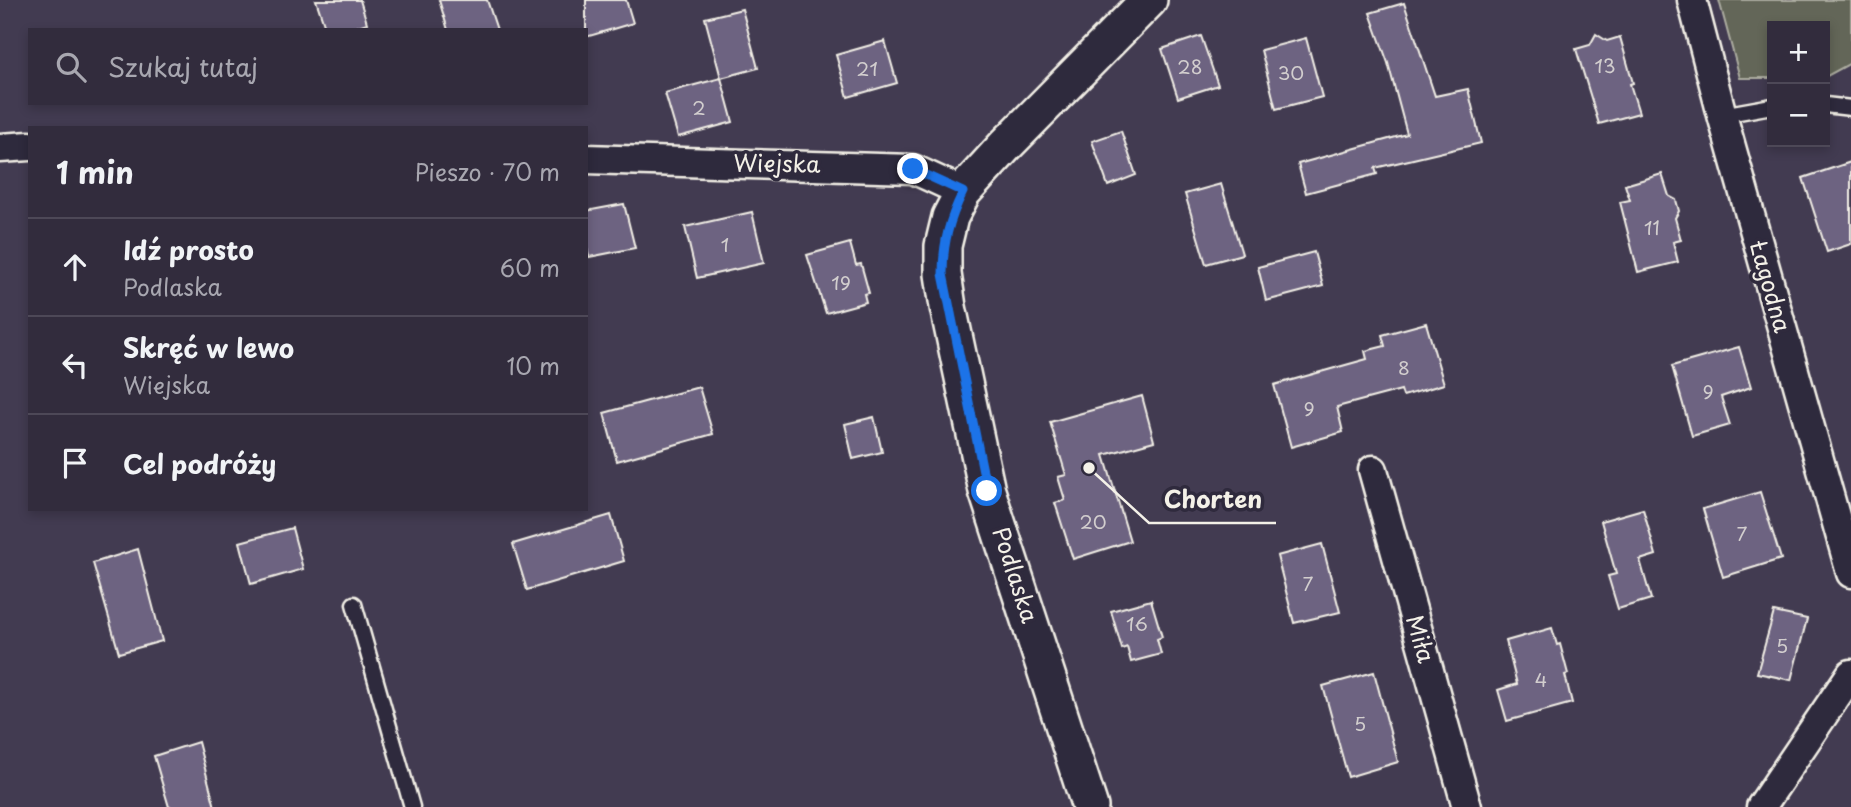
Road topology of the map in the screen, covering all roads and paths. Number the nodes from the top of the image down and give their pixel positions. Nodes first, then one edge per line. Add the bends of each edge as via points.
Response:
1 (1149, 0) edge
2 (1692, 0) edge
3 (1830, 106) edge
4 (1767, 107) edge
5 (1851, 108) edge
6 (1722, 116) junction
7 (28, 146) edge
8 (0, 148) edge
9 (588, 159) edge
10 (963, 192) junction
11 (1373, 470) dead end
12 (1851, 573) edge
13 (354, 604) dead end
14 (1851, 674) edge
15 (412, 807) edge
16 (1090, 807) edge
17 (1467, 807) edge
18 (1761, 807) edge

1 - 10 street, Podlaska
2 - 6 street, Łagodna
3 - 5 lane
4 - 6 lane
6 - 12 street, Łagodna
7 - 8 street
9 - 10 street, Wiejska via 913,169
10 - 16 street, Podlaska via 950,217 943,246 948,307 987,491
11 - 17 street, Miła
13 - 15 lane
14 - 18 street

